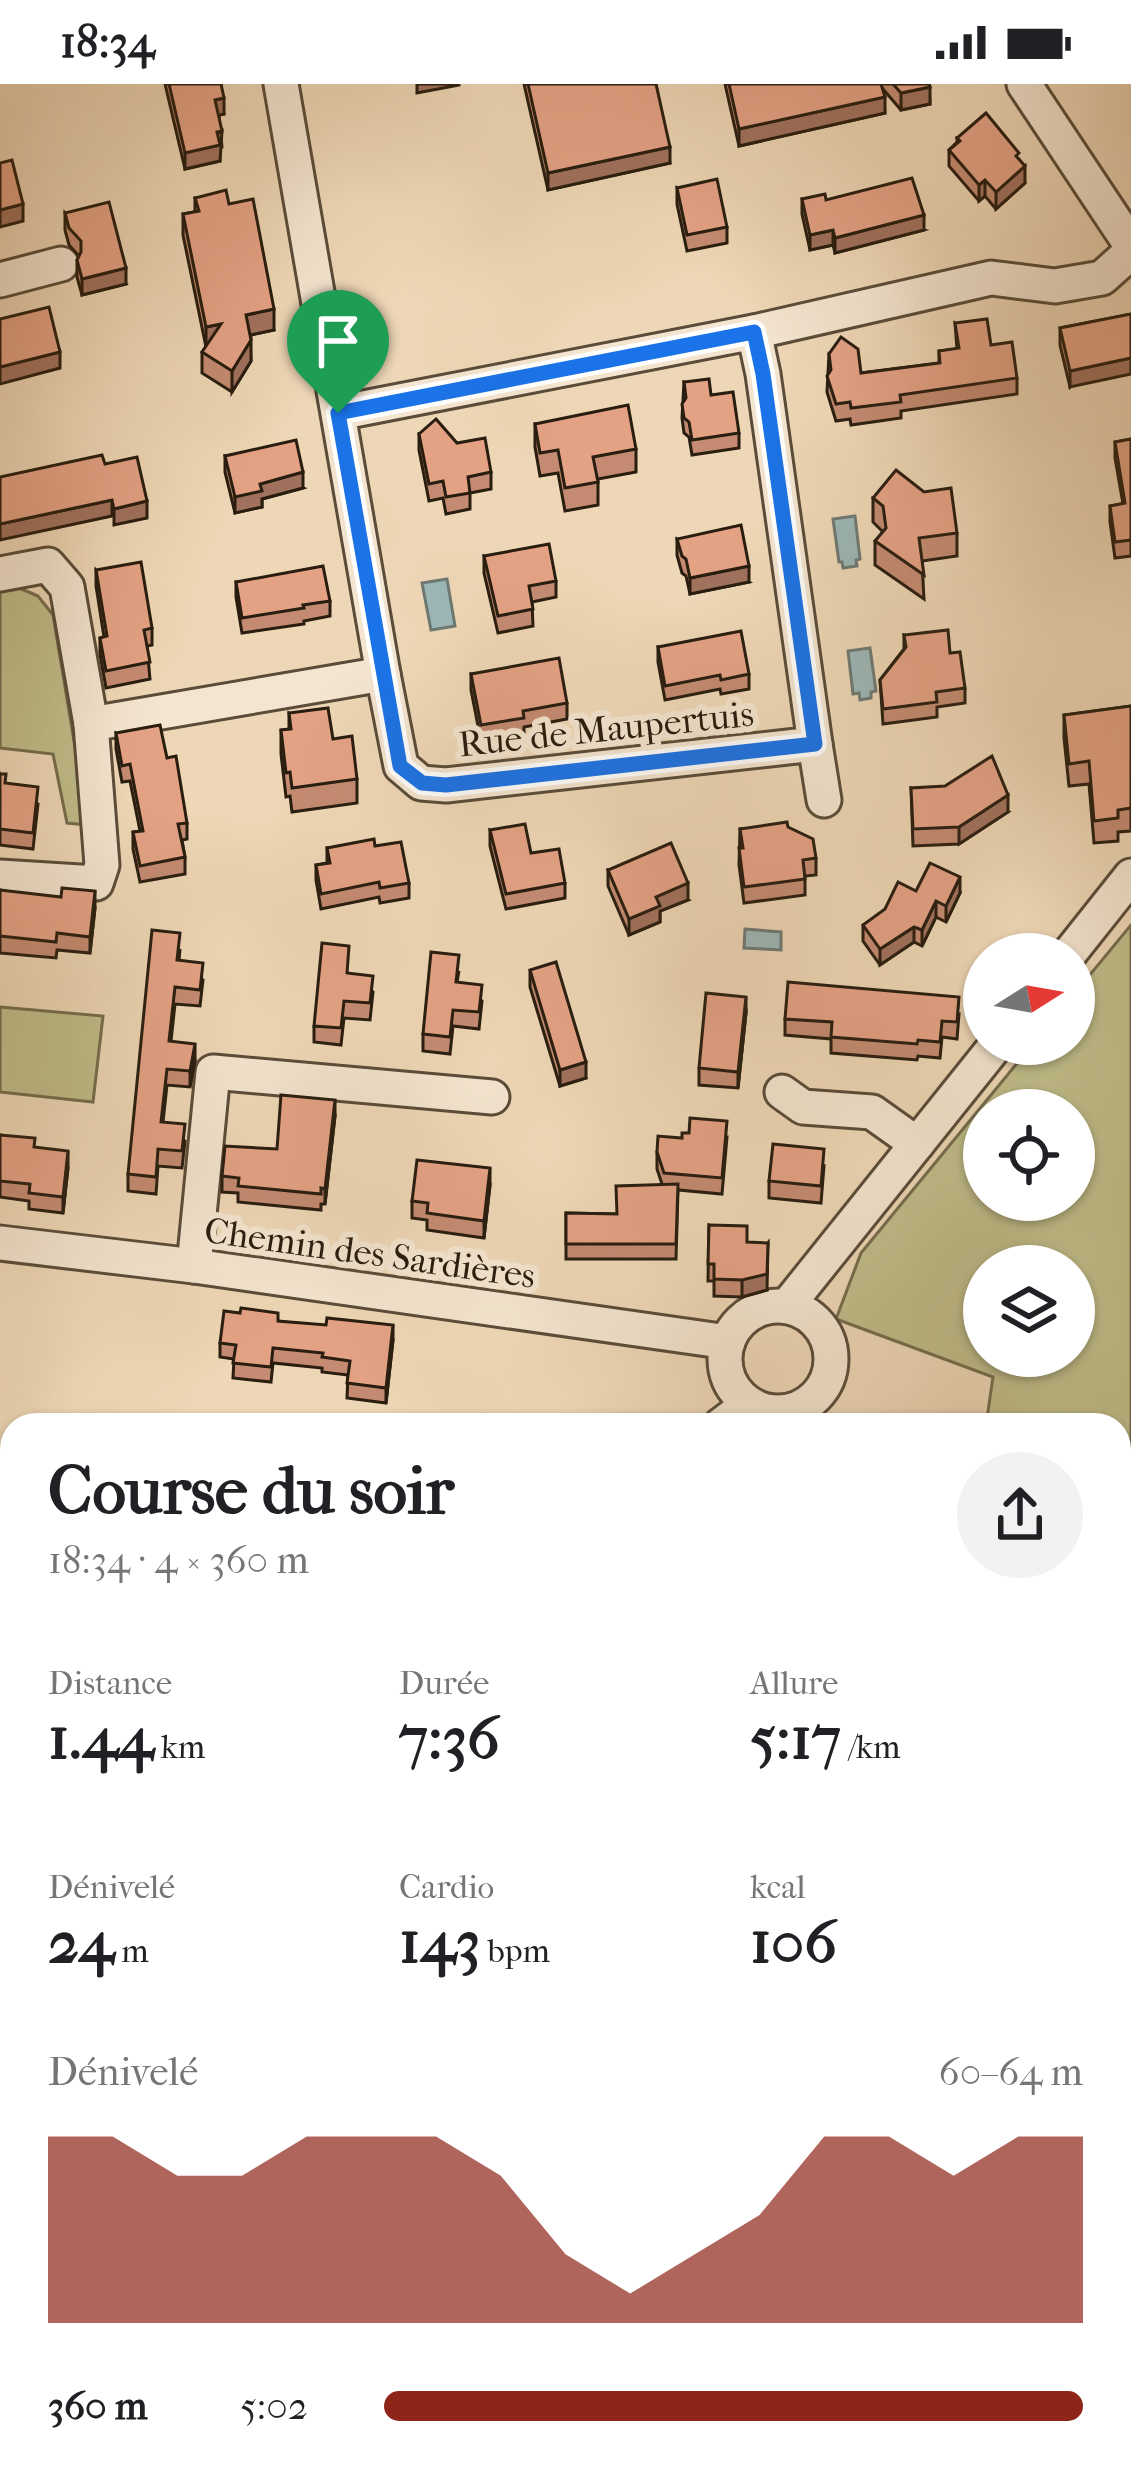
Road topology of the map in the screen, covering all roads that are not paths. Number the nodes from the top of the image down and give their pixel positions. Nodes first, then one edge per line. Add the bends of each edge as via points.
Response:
1 (281, 84) edge
2 (1024, 84) edge
3 (1128, 235) edge
4 (61, 264) dead end
5 (0, 280) edge
6 (754, 332) junction
7 (338, 413) junction
8 (0, 574) edge
9 (383, 674) junction
10 (92, 724) junction
11 (815, 744) junction
12 (824, 800) dead end
13 (1131, 876) edge
14 (0, 877) edge
15 (1086, 933) edge
16 (980, 1065) edge
17 (782, 1092) dead end
18 (492, 1097) dead end
19 (917, 1144) junction
20 (842, 1237) junction
21 (0, 1243) edge
22 (194, 1266) junction
23 (787, 1306) junction
24 (822, 1328) junction
25 (728, 1342) junction
26 (749, 1404) junction
27 (737, 1413) edge

1 - 7 street, Rue de Maupertuis
2 - 3 street
3 - 6 street via 1102,278 1055,286 991,278
4 - 5 street
6 - 7 street
6 - 11 street
7 - 9 street, Rue de Maupertuis
8 - 10 street via 48,565 67,586
9 - 10 street
9 - 11 street, Rue de Maupertuis via 400,766 422,783
10 - 14 street via 102,865 96,883
11 - 12 street
13 - 15 street
16 - 19 street
17 - 19 street via 803,1107 872,1112
18 - 22 street via 213,1072
19 - 20 street
20 - 23 street
20 - 24 street
21 - 22 street, Chemin des Sardières
22 - 25 street, Chemin des Sardières
23 - 24 street
23 - 25 street via 751,1313
24 - 26 street via 832,1363 812,1401 774,1412
25 - 26 street via 728,1375
26 - 27 street

